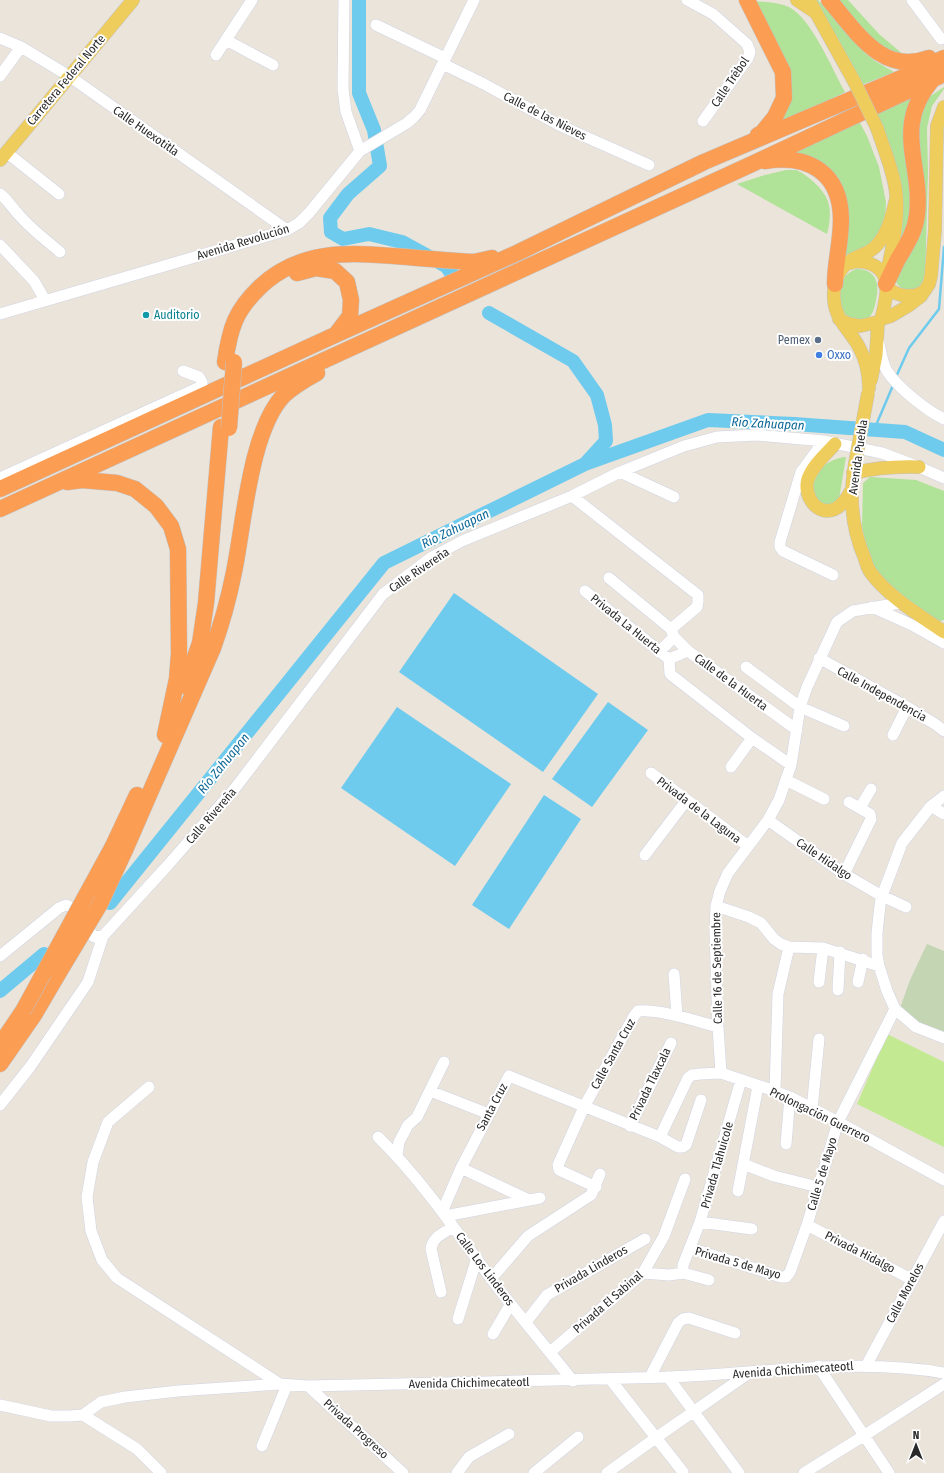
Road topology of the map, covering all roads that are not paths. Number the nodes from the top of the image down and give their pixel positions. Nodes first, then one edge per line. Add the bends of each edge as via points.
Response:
1 (133, 0) edge
2 (252, 0) edge
3 (344, 0) edge
4 (474, 0) edge
5 (687, 0) edge
6 (747, 0) edge
7 (797, 0) edge
8 (809, 0) edge
9 (829, 0) edge
10 (912, 0) edge
11 (816, 13) junction
12 (376, 25) dead end
13 (0, 38) edge
14 (226, 40) junction
15 (942, 46) edge
16 (21, 48) junction
17 (216, 55) dead end
18 (944, 58) edge
19 (444, 61) junction
20 (273, 65) dead end
21 (0, 76) edge
22 (69, 76) junction
23 (939, 76) edge
24 (944, 107) edge
25 (703, 121) dead end
26 (746, 143) junction
27 (363, 150) junction
28 (3, 156) edge
29 (752, 164) junction
30 (649, 165) dead end
31 (0, 194) edge
32 (59, 194) dead end
33 (896, 199) junction
34 (287, 230) junction
35 (0, 245) edge
36 (60, 252) dead end
37 (519, 252) junction
38 (842, 268) junction
39 (886, 283) junction
40 (835, 284) junction
41 (926, 290) junction
42 (45, 300) junction
43 (0, 314) edge
44 (839, 319) junction
45 (879, 321) junction
46 (335, 335) junction
47 (878, 339) junction
48 (336, 354) junction
49 (230, 362) junction
50 (183, 371) dead end
51 (868, 391) junction
52 (944, 419) edge
53 (225, 428) junction
54 (830, 442) junction
55 (919, 467) junction
56 (854, 468) junction
57 (620, 472) junction
58 (0, 478) edge
59 (944, 478) edge
60 (54, 484) junction
61 (0, 489) edge
62 (851, 491) junction
63 (572, 496) junction
64 (674, 498) dead end
65 (0, 509) edge
66 (833, 575) dead end
67 (609, 578) dead end
68 (584, 591) dead end
69 (900, 603) junction
70 (872, 607) junction
71 (944, 632) edge
72 (672, 633) junction
73 (944, 643) edge
74 (688, 651) junction
75 (659, 652) junction
76 (819, 658) junction
77 (669, 659) junction
78 (746, 667) dead end
79 (200, 676) junction
80 (800, 707) junction
81 (907, 707) junction
82 (844, 726) dead end
83 (797, 730) junction
84 (944, 732) edge
85 (165, 735) junction
86 (893, 736) dead end
87 (752, 738) junction
88 (791, 765) junction
89 (732, 767) dead end
90 (651, 773) dead end
91 (786, 780) junction
92 (871, 789) dead end
93 (944, 796) edge
94 (824, 799) dead end
95 (686, 800) junction
96 (849, 802) dead end
97 (931, 806) junction
98 (860, 808) junction
99 (944, 814) edge
100 (768, 820) junction
101 (748, 846) junction
102 (119, 848) junction
103 (645, 855) dead end
104 (844, 874) junction
105 (882, 896) junction
106 (716, 906) junction
107 (906, 907) dead end
108 (103, 936) junction
109 (789, 947) junction
110 (823, 948) junction
111 (840, 952) junction
112 (0, 956) edge
113 (863, 960) junction
114 (879, 966) junction
115 (674, 974) dead end
116 (819, 982) dead end
117 (858, 982) dead end
118 (838, 990) dead end
119 (895, 1009) junction
120 (678, 1016) junction
121 (718, 1026) junction
122 (944, 1038) edge
123 (819, 1039) dead end
124 (671, 1043) dead end
125 (0, 1045) edge
126 (444, 1062) dead end
127 (0, 1064) edge
128 (721, 1073) junction
129 (741, 1080) junction
130 (758, 1086) junction
131 (149, 1087) dead end
132 (430, 1091) junction
133 (775, 1091) junction
134 (790, 1097) junction
135 (701, 1100) dead end
136 (0, 1105) edge
137 (584, 1107) junction
138 (812, 1109) junction
139 (489, 1114) junction
140 (838, 1122) junction
141 (630, 1126) junction
142 (378, 1137) dead end
143 (660, 1137) junction
144 (786, 1144) dead end
145 (397, 1156) junction
146 (743, 1164) junction
147 (461, 1168) junction
148 (600, 1174) dead end
149 (685, 1179) dead end
150 (944, 1180) edge
151 (596, 1187) junction
152 (818, 1187) junction
153 (738, 1191) dead end
154 (444, 1214) junction
155 (944, 1221) edge
156 (700, 1222) junction
157 (807, 1225) junction
158 (453, 1227) junction
159 (752, 1229) dead end
160 (645, 1239) dead end
161 (690, 1248) junction
162 (477, 1258) junction
163 (643, 1273) junction
164 (683, 1273) junction
165 (786, 1277) joint
166 (492, 1279) junction
167 (709, 1280) dead end
168 (913, 1280) junction
169 (441, 1292) dead end
170 (510, 1305) junction
171 (458, 1319) dead end
172 (526, 1322) junction
173 (735, 1333) dead end
174 (493, 1334) dead end
175 (550, 1352) junction
176 (818, 1366) junction
177 (866, 1366) junction
178 (749, 1373) junction
179 (944, 1373) edge
180 (650, 1377) junction
181 (668, 1377) junction
182 (610, 1379) junction
183 (573, 1381) junction
184 (283, 1384) junction
185 (944, 1384) edge
186 (308, 1386) junction
187 (0, 1405) edge
188 (694, 1412) junction
189 (83, 1415) junction
190 (509, 1434) dead end
191 (865, 1435) junction
192 (578, 1437) dead end
193 (656, 1437) junction
194 (262, 1446) dead end
195 (150, 1469) edge
196 (539, 1472) edge
197 (683, 1472) dead end
198 (161, 1473) edge
199 (404, 1473) edge
200 (457, 1473) edge
201 (607, 1473) edge
202 (740, 1473) edge
203 (804, 1473) edge
204 (889, 1473) edge

1 - 22 main road, Carretera Federal Norte
2 - 14 street
3 - 27 street via 343,89 346,112
4 - 19 street, Avenida Revolución
5 - 25 street, Calle Trébol via 713,14 747,44 750,52
6 - 26 highway via 783,72 784,98 775,117 762,133
7 - 11 main road
8 - 11 main road
9 - 15 highway via 864,42 889,59 919,62
10 - 15 street
11 - 33 main road, bridge via 877,128 889,160
12 - 19 street, Calle de las Nieves
13 - 16 street, Calle Huexotitla
14 - 17 street
14 - 20 street
16 - 21 street
16 - 22 street, Calle Huexotitla
18 - 26 highway
19 - 27 street, Avenida Revolución via 414,118
19 - 30 street, Calle de las Nieves via 558,125
22 - 28 main road, Carretera Federal Norte
22 - 34 street, Calle Huexotitla
23 - 29 highway
23 - 39 highway via 920,99 912,117 912,153 918,204 914,230
24 - 41 main road via 937,126 932,276
26 - 37 highway
27 - 34 street, Avenida Revolución via 309,213
28 - 32 street
29 - 40 highway via 771,160 798,161 812,165 829,178 836,192 841,216
29 - 48 highway
31 - 36 street via 17,214
33 - 38 main road via 881,241 872,251 850,260
33 - 39 main road
34 - 42 street, Avenida Revolución
35 - 42 street via 34,281
37 - 46 highway
37 - 49 highway via 474,262 357,253 316,257 288,266 267,280 246,300 233,324 228,345
38 - 39 main road via 850,263 864,262 876,267
38 - 40 main road
39 - 41 main road via 893,292 906,296
39 - 45 main road via 883,314
40 - 44 main road via 834,305
41 - 45 main road via 900,312
42 - 43 street, Avenida Revolución
44 - 45 main road via 860,326
44 - 51 main road via 863,355 868,369
45 - 47 main road
46 - 49 highway via 350,316 351,300 347,282 335,271 316,268 278,282 254,305 244,323
46 - 61 highway
47 - 51 main road via 875,366
47 - 52 street via 883,361 890,376 932,413
48 - 60 highway
48 - 79 highway via 329,365 284,396 265,426 254,463 223,618 214,648
49 - 53 highway
50 - 58 street via 199,377 202,386
51 - 56 main road, Avenida Puebla, bridge
53 - 79 highway via 213,613
53 - 85 highway via 200,643 188,681
54 - 55 street, Calle Rivereña via 882,453
54 - 57 street, Calle Rivereña via 756,435 717,437 684,446
54 - 62 main road via 808,478 808,497 818,508 835,509 845,501
54 - 66 street via 801,472 780,548
55 - 56 main road via 898,466 866,470
55 - 59 street, Calle Rivereña
56 - 62 main road, Avenida Puebla
57 - 63 street, Calle Rivereña
57 - 64 street
60 - 65 highway
60 - 85 highway via 82,480 117,483 135,489 156,506 171,526 178,549 179,654 177,679
62 - 69 main road, Avenida Puebla via 859,545 870,572
63 - 72 street via 698,595 697,607
63 - 108 street, Calle Rivereña via 456,544 432,557 383,594 236,787
67 - 72 street, Calle de la Huerta
68 - 75 street, Privada La Huerta
69 - 70 street, Calle 16 de Septiembre
69 - 71 main road, Avenida Puebla
70 - 73 street
70 - 76 street, Calle 16 de Septiembre via 853,611 837,622
72 - 74 street, Calle de la Huerta
72 - 75 street
74 - 77 street, Privada La Huerta
74 - 83 street, Calle de la Huerta
75 - 77 street, Privada La Huerta
76 - 80 street, Calle 16 de Septiembre
76 - 81 street, Calle Independencia
77 - 87 street via 670,674
78 - 80 street
79 - 102 highway
80 - 82 street
80 - 83 street, Calle 16 de Septiembre
81 - 84 street, Calle Independencia
81 - 86 street
83 - 88 street, Calle 16 de Septiembre
85 - 102 highway
87 - 88 street
87 - 89 street
88 - 91 street, Calle 16 de Septiembre
90 - 95 street, Privada de la Laguna
91 - 94 street
91 - 100 street, Calle 16 de Septiembre
92 - 98 street
93 - 97 street
95 - 101 street, Privada de la Laguna
95 - 103 street
96 - 98 street
97 - 99 street
97 - 105 street via 902,843
98 - 104 street via 870,814 871,819
100 - 101 street, Calle 16 de Septiembre
100 - 104 street, Calle Hidalgo
101 - 106 street, Calle 16 de Septiembre via 728,873
102 - 125 highway, bridge via 23,1011
102 - 127 highway, bridge via 100,904 34,1015
104 - 105 street, Calle Hidalgo
105 - 107 street, Calle Hidalgo
105 - 114 street via 877,933
106 - 109 street via 761,923 774,939
106 - 121 street, Calle 16 de Septiembre
108 - 112 street via 94,936 71,907 66,905
108 - 136 street via 88,982 30,1067
109 - 110 street
109 - 133 street via 778,994
110 - 111 street
110 - 116 street
111 - 113 street
111 - 118 street
113 - 114 street
113 - 117 street
114 - 119 street
115 - 120 street
119 - 122 street via 916,1027
119 - 140 street, Calle 5 de Mayo
120 - 121 street, Calle Santa Cruz
120 - 137 street, Calle Santa Cruz via 638,1011
121 - 128 street, Calle 16 de Septiembre
123 - 138 street
124 - 141 street, Privada Tlaxcala
126 - 132 street
128 - 129 street, Prolongación Guerrero
128 - 143 street, Prolongación Guerrero via 692,1075 688,1078
129 - 130 street, Prolongación Guerrero
129 - 156 street, Privada Tlahuicole
130 - 133 street, Prolongación Guerrero
130 - 146 street
131 - 184 street via 108,1122 92,1162 88,1204 91,1231 102,1260 117,1278
132 - 139 street
132 - 145 street via 417,1117 408,1125 399,1142
133 - 134 street, Prolongación Guerrero
134 - 138 street, Prolongación Guerrero
134 - 144 street
135 - 143 street via 686,1145 678,1147
137 - 139 street, Santa Cruz via 509,1076
137 - 141 street
137 - 151 street via 557,1167 558,1170
138 - 140 street, Prolongación Guerrero
139 - 147 street, Santa Cruz
140 - 150 street, Prolongación Guerrero
140 - 152 street, Calle 5 de Mayo
141 - 143 street
142 - 145 street, Calle Los Linderos
145 - 154 street, Calle Los Linderos
146 - 152 street via 774,1176
146 - 153 street
147 - 154 street, Santa Cruz
147 - 154 street via 534,1199
148 - 151 street
149 - 163 street, Privada El Sabinal via 664,1236
151 - 166 street via 591,1195 528,1236
152 - 157 street, Calle 5 de Mayo
154 - 158 street, Calle Los Linderos
155 - 168 street, Calle Morelos
156 - 159 street
156 - 161 street, Privada Tlahuicole
157 - 165 street, Calle 5 de Mayo
157 - 168 street, Privada Hidalgo
158 - 162 street, Calle Los Linderos
158 - 169 street via 432,1243 431,1249
160 - 172 street, Privada Linderos via 547,1294
161 - 164 street, Privada Tlahuicole via 683,1265
161 - 165 street, Privada 5 de Mayo
162 - 166 street, Calle Los Linderos
162 - 171 street
163 - 164 street
163 - 175 street, Privada El Sabinal
164 - 167 street
166 - 170 street, Calle Los Linderos
168 - 177 street, Calle Morelos
170 - 172 street, Calle Los Linderos
170 - 174 street
172 - 175 street, Calle Los Linderos
173 - 180 street via 689,1318 683,1319 678,1323
175 - 183 street, Calle Los Linderos
176 - 177 street, Avenida Chichimecateotl
176 - 178 street, Avenida Chichimecateotl
176 - 191 street
177 - 179 street, Avenida Chichimecateotl via 918,1368
178 - 181 street, Avenida Chichimecateotl
178 - 188 street
180 - 181 street, Avenida Chichimecateotl
180 - 182 street, Avenida Chichimecateotl
181 - 188 street
182 - 183 street, Avenida Chichimecateotl
182 - 193 street
183 - 186 street, Avenida Chichimecateotl
184 - 186 street, Avenida Chichimecateotl
184 - 189 street, Avenida Chichimecateotl via 125,1397 101,1402
184 - 194 street
185 - 191 street
186 - 199 street, Privada Progreso
187 - 189 street via 52,1416
188 - 193 street
188 - 202 street
189 - 195 street via 137,1449
190 - 200 street via 469,1457
191 - 203 street
191 - 204 street
192 - 196 street
193 - 197 street
193 - 201 street
195 - 198 street

